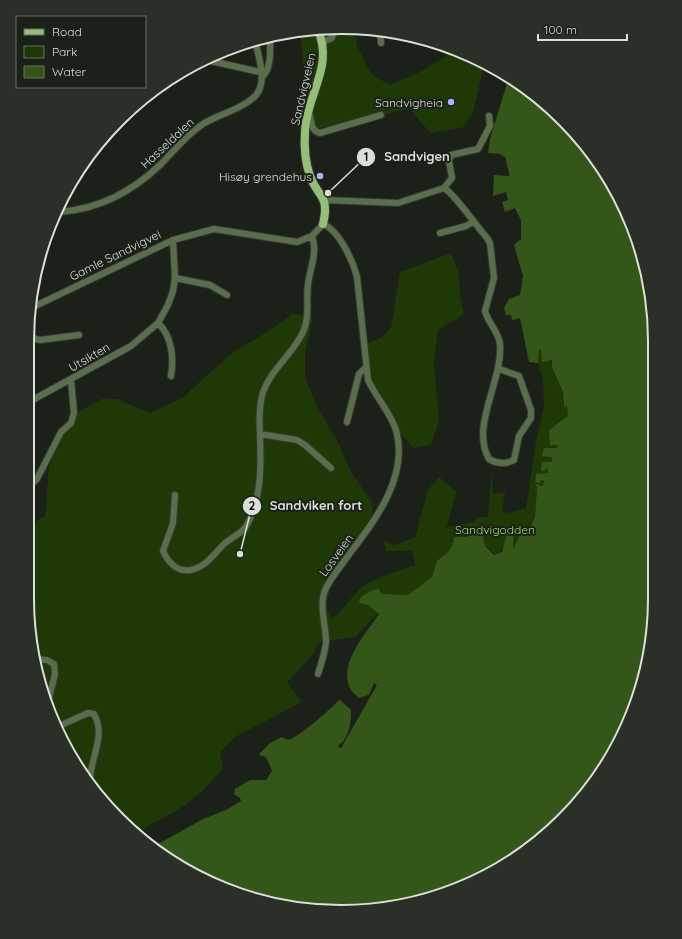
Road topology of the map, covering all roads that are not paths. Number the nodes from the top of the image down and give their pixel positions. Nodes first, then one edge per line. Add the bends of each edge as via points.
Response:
1 (333, 34) edge
2 (320, 35) edge
3 (381, 37) edge
4 (270, 42) edge
5 (323, 42) junction
6 (381, 43) dead end
7 (256, 46) edge
8 (212, 62) edge
9 (261, 74) junction
10 (308, 112) junction
11 (381, 115) dead end
12 (489, 116) dead end
13 (444, 188) junction
14 (325, 200) junction
15 (63, 211) edge
16 (473, 222) junction
17 (323, 224) junction
18 (440, 233) dead end
19 (312, 236) junction
20 (173, 240) junction
21 (175, 278) junction
22 (227, 295) dead end
23 (37, 305) edge
24 (158, 323) junction
25 (79, 335) dead end
26 (34, 338) edge
27 (366, 367) junction
28 (499, 369) junction
29 (171, 376) dead end
30 (71, 380) junction
31 (34, 399) edge
32 (347, 422) dead end
33 (260, 434) junction
34 (331, 468) dead end
35 (34, 481) edge
36 (175, 495) dead end
37 (40, 660) edge
38 (318, 674) dead end
39 (50, 696) edge
40 (62, 725) edge
41 (90, 776) edge

1 - 5 street via 332,38
2 - 5 main road, Sandvigveien
3 - 6 street
4 - 9 street via 269,62 265,75
5 - 10 main road, Sandvigveien via 323,66
7 - 9 street, Hasseldalen
8 - 9 street
9 - 15 street, Hasseldalen via 256,95 190,133 138,183 114,199
10 - 11 street via 316,133
10 - 14 main road, Sandvigveien via 305,132 308,167 313,184
12 - 13 street via 490,126 478,149 451,155 449,161 452,178
13 - 14 street via 398,203
13 - 16 street
14 - 17 main road
16 - 18 street
16 - 28 street via 490,243 494,278 485,311 500,343
17 - 19 street
17 - 27 street, Losveien via 332,231 354,264
19 - 20 street, Gamle Sandvigvei via 297,242 214,229
19 - 33 street via 314,250 304,331 268,382 259,412
20 - 21 street, Utsikten
20 - 23 street, Gamle Sandvigvei
21 - 22 street via 210,285
21 - 24 street, Utsikten via 168,305
24 - 29 street via 170,344
24 - 30 street, Utsikten via 131,346
25 - 26 street via 40,340
27 - 32 street via 359,374
27 - 38 street, Losveien via 368,380 396,431 398,454 395,475 387,498 370,528 325,589 321,602 325,646
28 - 28 street via 485,419 484,440 489,459 509,463 514,460 519,436 531,418 531,410 519,376
30 - 31 street, Utsikten
30 - 35 street via 74,413 71,423 61,432
33 - 34 street via 297,440
33 - 36 street via 261,475 248,524 242,532 225,543 207,563 191,570 173,566 163,551 173,523
37 - 39 street via 54,664 55,674
40 - 41 street via 88,713 94,714 97,719 100,738

